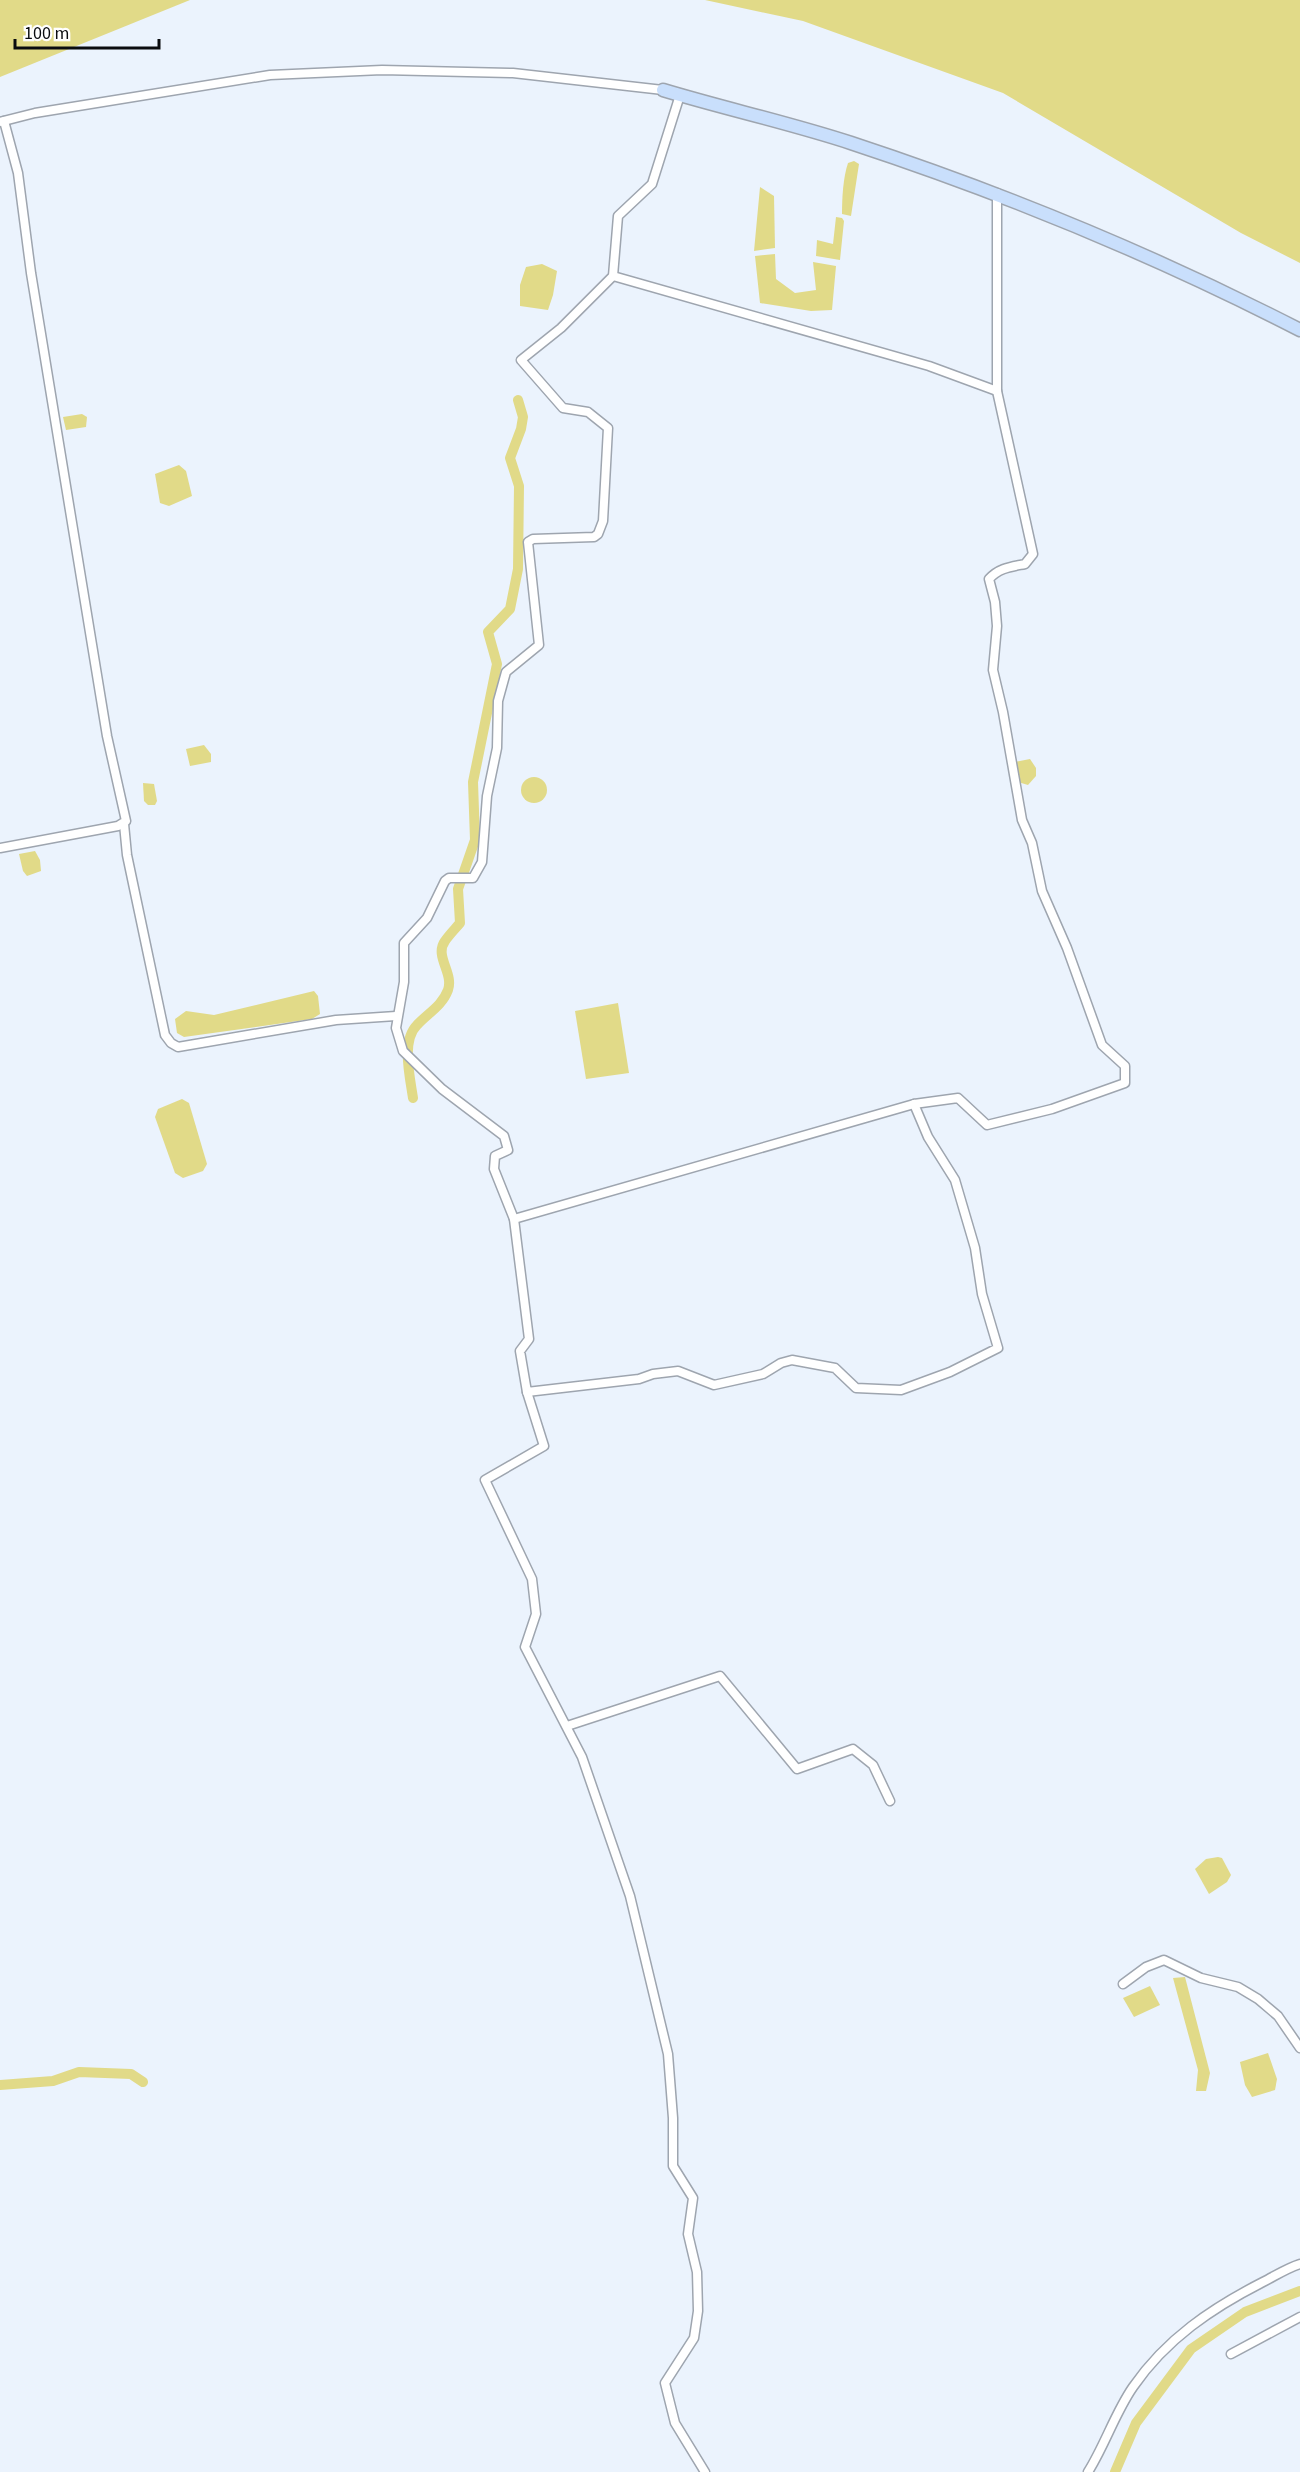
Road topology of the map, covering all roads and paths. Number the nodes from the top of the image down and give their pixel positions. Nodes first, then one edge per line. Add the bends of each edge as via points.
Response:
1 (663, 90) joint
2 (680, 95) junction
3 (2, 122) edge
4 (997, 193) junction
5 (613, 276) junction
6 (1300, 330) edge
7 (997, 391) junction
8 (124, 824) junction
9 (0, 848) edge
10 (396, 1016) junction
11 (914, 1104) junction
12 (514, 1219) junction
13 (527, 1392) junction
14 (567, 1726) junction
15 (890, 1802) dead end
16 (1124, 1984) dead end
17 (1300, 2048) edge
18 (1300, 2264) edge
19 (1300, 2317) edge
20 (1231, 2354) dead end
21 (705, 2472) edge
22 (1088, 2472) edge

1 - 2 street
1 - 3 street via 513,73 437,69 270,75 35,113
2 - 4 street via 850,143
2 - 5 street via 652,184 618,216
3 - 8 street via 18,173 107,736 126,816
4 - 6 street via 1224,291
4 - 7 street
5 - 7 street via 929,366
5 - 10 street via 561,328 520,360 563,408 588,412 608,428 603,521 594,537 528,542 539,645 506,672 498,701 497,748 487,796 482,862 476,876 449,878 442,884 426,918 404,943 404,982
7 - 11 street via 1032,554 1025,564 1004,568 989,579 997,626 993,670 1011,767 1042,891 1102,1045 1125,1066 1125,1083 1052,1109 987,1125 958,1098
8 - 9 street
8 - 10 street via 165,1035 171,1043 178,1047 336,1020
10 - 12 street via 403,1051 442,1089 504,1136 508,1150 495,1156 494,1169
11 - 12 street
11 - 13 street via 928,1137 955,1180 998,1348 901,1390 856,1388 835,1368 792,1360 763,1374 714,1385 678,1371
12 - 13 street via 529,1339 519,1352
13 - 14 street via 544,1446 485,1480 532,1579 536,1614 525,1647
14 - 15 street via 720,1676 796,1769 853,1749 873,1765
14 - 21 street via 582,1757 630,1896 668,2054 672,2166 693,2198 688,2234 697,2272 698,2311 694,2338 665,2383 675,2423
16 - 17 street via 1146,1967 1164,1960 1201,1978 1238,1987 1258,1999 1278,2016
18 - 22 street via 1210,2311 1172,2342 1132,2387
19 - 20 street

